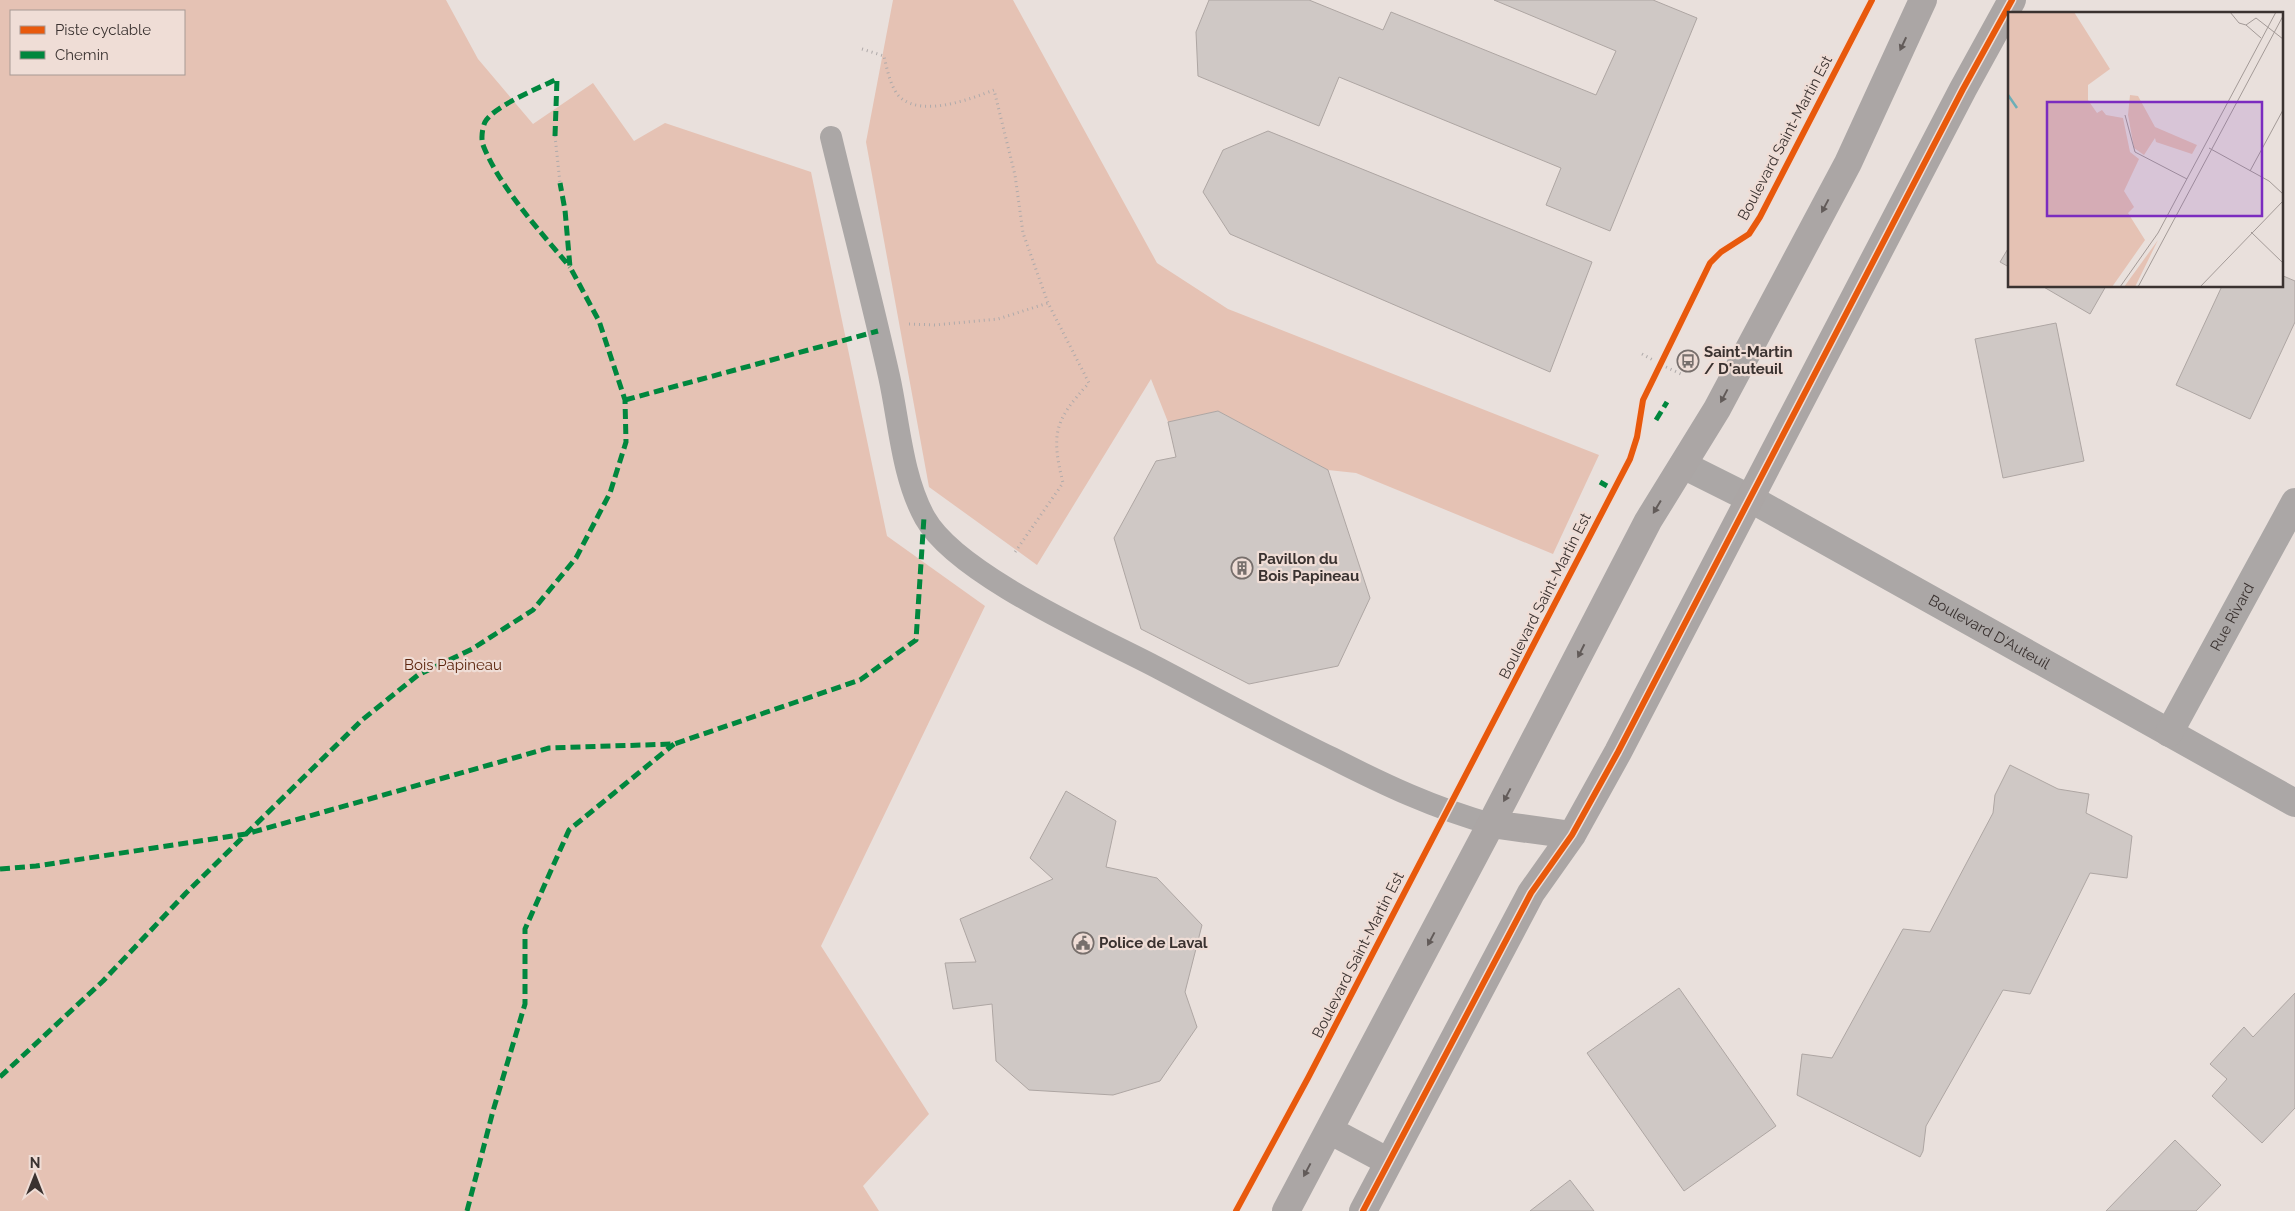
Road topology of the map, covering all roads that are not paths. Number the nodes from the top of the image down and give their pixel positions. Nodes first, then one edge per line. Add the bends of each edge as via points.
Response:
1 (1923, 0) edge
2 (2012, 0) edge
3 (831, 137) dead end
4 (1683, 465) junction
5 (1751, 499) junction
6 (2295, 502) edge
7 (2170, 733) junction
8 (2295, 803) edge
9 (1491, 824) junction
10 (1572, 835) junction
11 (1329, 1130) junction
12 (1389, 1162) junction
13 (1286, 1211) edge
14 (1363, 1211) edge

1 -> 4 main road via 1848,163 1717,409
2 - 5 main road
3 - 9 lane via 912,485 924,517 937,536 951,550 1032,602 1332,758 1439,808
4 - 5 street, Boulevard D'Auteuil
4 -> 9 main road via 1648,521
5 - 7 street, Boulevard D'Auteuil
5 - 10 main road
6 - 7 street, Rue Rivard
7 - 8 street, Boulevard D'Auteuil
9 - 10 main road
9 -> 11 main road
10 - 12 main road via 1531,893
11 - 12 main road
11 -> 13 main road
12 - 14 main road

